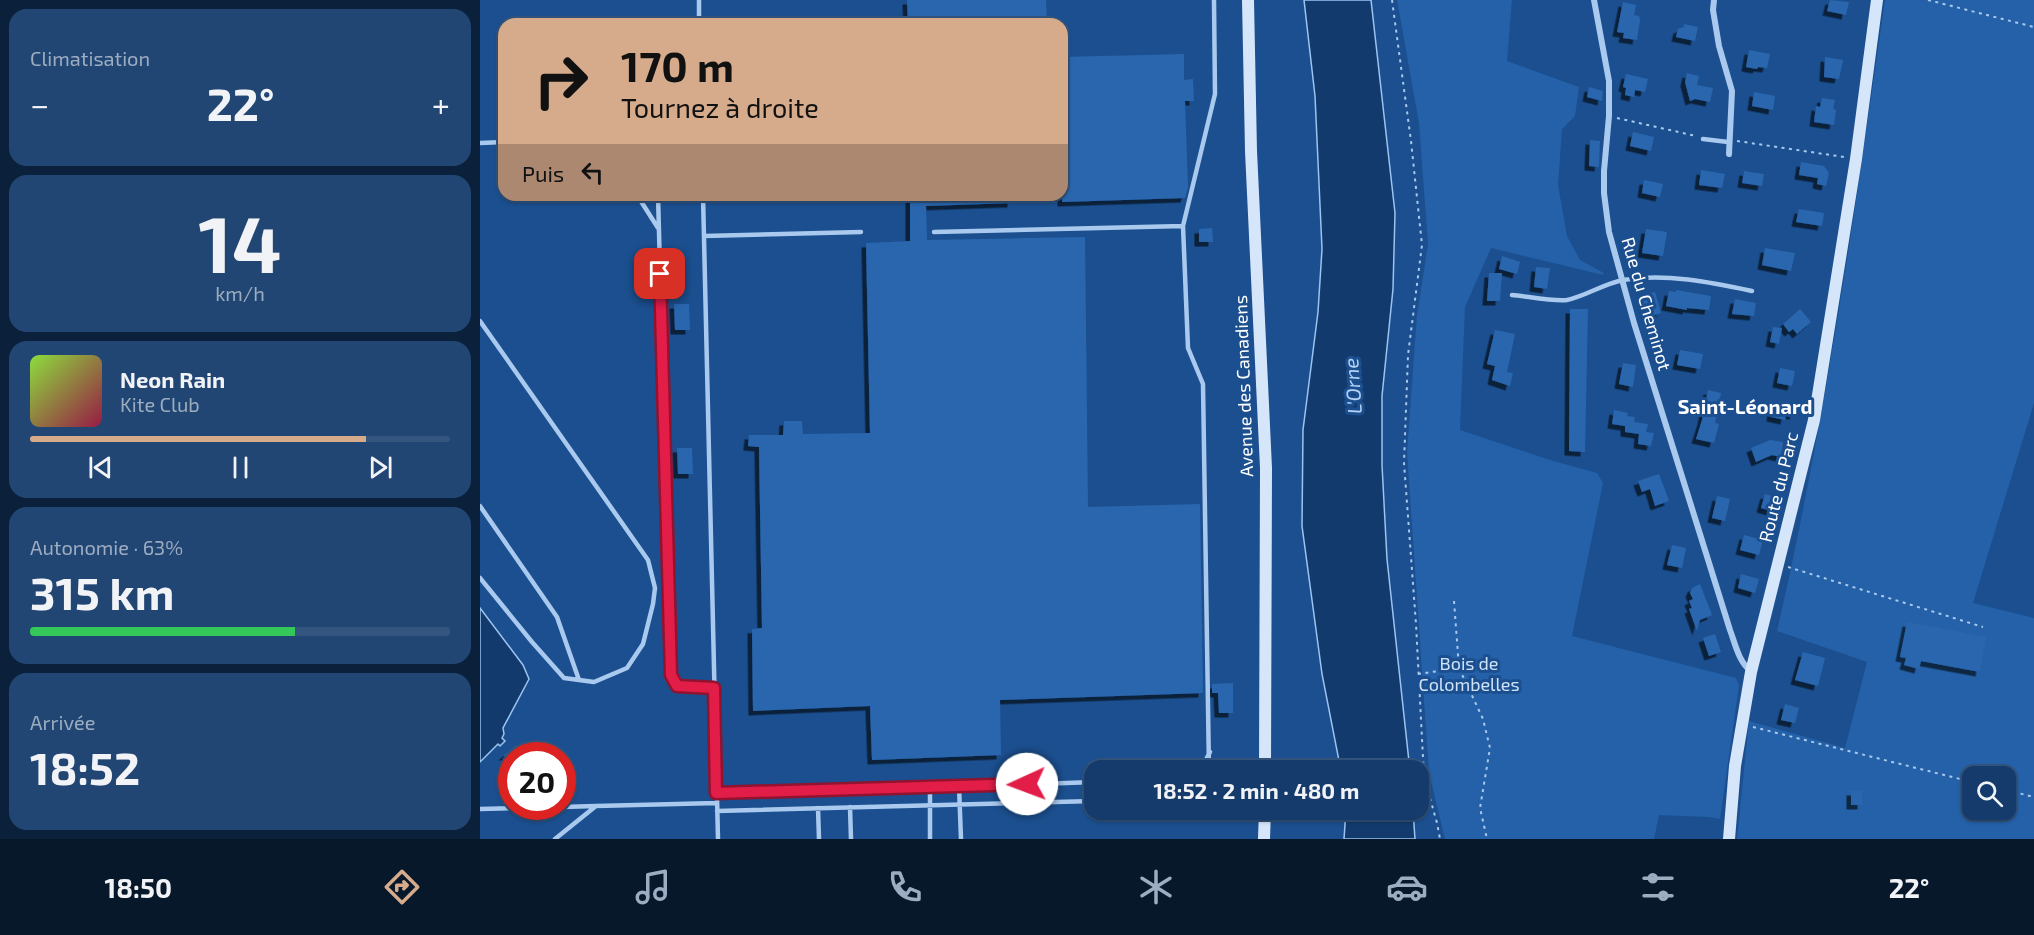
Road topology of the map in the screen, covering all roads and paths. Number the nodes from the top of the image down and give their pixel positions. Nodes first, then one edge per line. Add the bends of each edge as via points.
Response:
1 (699, 0) edge
2 (1214, 0) edge
3 (1248, 0) edge
4 (1392, 0) edge
5 (1594, 0) edge
6 (1714, 0) edge
7 (1877, 0) edge
8 (1928, 0) edge
9 (699, 18) edge
10 (2034, 27) edge
11 (1616, 118) dead end
12 (1690, 133) dead end
13 (1703, 139) dead end
14 (498, 142) edge
15 (1728, 142) junction
16 (480, 143) edge
17 (1729, 154) dead end
18 (1856, 159) junction
19 (640, 201) edge
20 (658, 201) edge
21 (703, 201) edge
22 (1184, 226) junction
23 (659, 230) junction
24 (861, 232) dead end
25 (934, 232) dead end
26 (704, 236) junction
27 (1623, 280) junction
28 (1752, 291) dead end
29 (1512, 295) dead end
30 (480, 321) edge
31 (480, 506) edge
32 (1778, 564) junction
33 (480, 578) edge
34 (655, 588) junction
35 (669, 588) junction
36 (1454, 601) dead end
37 (1983, 627) dead end
38 (1459, 668) junction
39 (1751, 672) junction
40 (1418, 674) junction
41 (579, 680) junction
42 (714, 688) junction
43 (1742, 724) junction
44 (1210, 750) junction
45 (1205, 760) edge
46 (1210, 760) edge
47 (1265, 760) edge
48 (1962, 779) edge
49 (1084, 782) edge
50 (959, 786) junction
51 (930, 788) junction
52 (716, 793) junction
53 (2016, 793) edge
54 (2034, 798) edge
55 (1084, 801) edge
56 (717, 803) junction
57 (930, 804) junction
58 (959, 804) junction
59 (596, 806) junction
60 (576, 807) edge
61 (850, 807) junction
62 (818, 808) junction
63 (480, 809) edge
64 (498, 809) edge
65 (717, 811) junction
66 (1265, 820) edge
67 (555, 839) edge
68 (718, 839) edge
69 (819, 839) edge
70 (851, 839) edge
71 (930, 839) edge
72 (960, 839) edge
73 (1264, 839) edge
74 (1440, 839) edge
75 (1487, 839) edge
76 (1729, 839) edge

1 - 9 lane
2 - 22 lane via 1215,94
3 - 47 street, Avenue des Canadiens via 1266,468
4 - 40 path via 1422,245 1408,355 1404,463
5 - 27 street, Rue du Cheminot via 1609,81 1605,202
6 - 15 street via 1719,46 1732,91
7 - 18 street, Route du Parc
8 - 10 path
11 - 12 path
13 - 15 lane
14 - 16 lane
15 - 17 street
15 - 18 path
18 - 32 street, Route du Parc via 1814,420
19 - 23 lane
20 - 23 lane
21 - 26 lane
22 - 25 lane
22 - 44 lane via 1188,348 1203,384
23 - 35 lane
24 - 26 lane
26 - 42 lane
27 - 28 lane via 1654,277
27 - 29 lane via 1565,300
27 - 39 street, Rue du Cheminot via 1730,630
30 - 34 lane via 648,560
31 - 41 lane via 557,617
32 - 37 path
32 - 39 street, Route du Parc
33 - 41 lane via 564,678
34 - 35 lane
34 - 41 lane via 643,644 627,668 594,682
35 - 42 lane via 671,675 677,686
36 - 38 path
38 - 40 path
38 - 75 path via 1483,719 1490,748 1480,808
39 - 43 street, Route du Parc
40 - 74 path via 1424,777
42 - 52 lane
43 - 48 path
43 - 76 street, Route du Parc
44 - 45 lane
44 - 46 lane
49 - 50 lane
50 - 51 lane
50 - 58 lane
51 - 52 lane
51 - 57 lane
52 - 56 lane
53 - 54 path
55 - 58 lane
56 - 59 lane
56 - 65 lane
57 - 58 lane
57 - 61 lane
57 - 71 lane
58 - 72 lane
59 - 60 lane
59 - 67 lane
61 - 62 lane
61 - 70 lane
62 - 65 lane
62 - 69 lane
63 - 64 lane
65 - 68 lane
66 - 73 street

